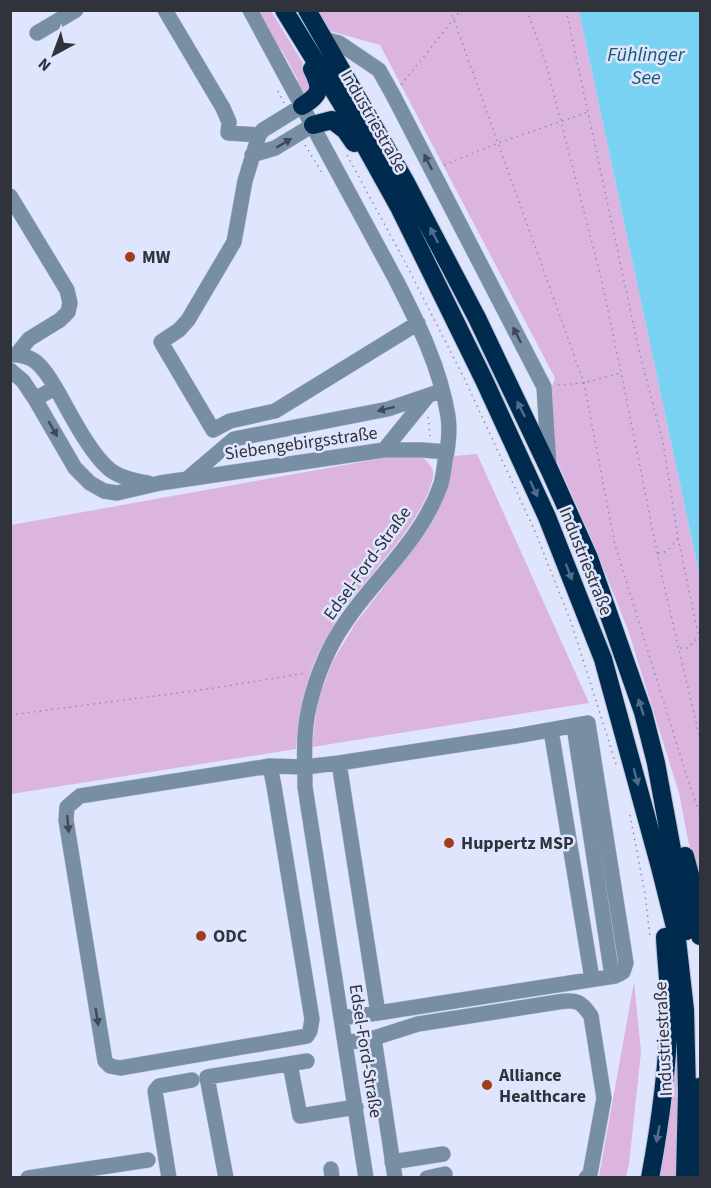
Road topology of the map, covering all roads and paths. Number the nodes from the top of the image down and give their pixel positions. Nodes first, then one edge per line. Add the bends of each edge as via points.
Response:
1 (76, 10) edge
2 (165, 10) edge
3 (250, 10) edge
4 (284, 10) edge
5 (307, 10) edge
6 (449, 10) edge
7 (461, 10) edge
8 (527, 10) edge
9 (566, 10) edge
10 (454, 20) junction
11 (37, 33) dead end
12 (324, 39) junction
13 (276, 86) dead end
14 (393, 95) junction
15 (295, 110) junction
16 (588, 112) junction
17 (561, 122) junction
18 (306, 130) junction
19 (259, 135) junction
20 (498, 143) junction
21 (252, 155) junction
22 (347, 157) dead end
23 (432, 171) junction
24 (329, 182) dead end
25 (10, 196) edge
26 (399, 209) junction
27 (418, 323) junction
28 (14, 354) edge
29 (10, 370) edge
30 (621, 372) junction
31 (584, 383) junction
32 (544, 387) junction
33 (55, 388) junction
34 (441, 391) junction
35 (427, 397) junction
36 (35, 399) junction
37 (384, 450) junction
38 (431, 451) junction
39 (447, 452) junction
40 (550, 471) junction
41 (187, 479) junction
42 (160, 483) junction
43 (678, 538) junction
44 (657, 553) junction
45 (699, 638) edge
46 (700, 644) edge
47 (679, 648) junction
48 (313, 672) dead end
49 (10, 715) edge
50 (551, 730) junction
51 (700, 739) edge
52 (339, 763) junction
53 (656, 763) junction
54 (270, 766) junction
55 (617, 766) dead end
56 (305, 767) junction
57 (629, 810) dead end
58 (700, 814) edge
59 (660, 867) junction
60 (650, 936) dead end
61 (700, 936) edge
62 (592, 980) junction
63 (378, 1013) junction
64 (341, 1018) junction
65 (374, 1038) junction
66 (345, 1043) junction
67 (307, 1061) dead end
68 (290, 1064) junction
69 (192, 1080) dead end
70 (356, 1107) junction
71 (443, 1154) dead end
72 (148, 1160) dead end
73 (394, 1170) edge
74 (445, 1174) dead end
75 (28, 1178) edge
76 (169, 1178) edge
77 (226, 1178) edge
78 (366, 1178) edge
79 (427, 1178) edge
80 (586, 1178) edge
81 (650, 1178) edge
82 (685, 1178) edge
83 (697, 1178) edge

1 - 11 street
2 - 19 street via 224,108 228,133
3 - 15 street, Edsel-Ford-Straße
4 - 15 highway via 318,82 319,92
4 - 26 highway, Industriestraße
5 - 12 highway, Industriestraße
6 - 10 path
7 - 10 path
8 - 17 path
9 - 16 path
10 - 14 path
10 - 20 path
12 - 14 street via 339,44 379,70
40 -> 12 highway, Industriestraße via 405,180
13 - 15 path
23 -> 14 street
15 - 18 street, Edsel-Ford-Straße
15 - 19 street
16 - 17 path
16 - 43 path via 640,355 663,442
17 - 20 path
17 - 30 path
21 -> 18 street via 275,148
18 - 24 path via 314,161
18 - 26 highway via 332,120 345,130
18 - 27 street, Edsel-Ford-Straße
19 - 21 street
20 - 23 path
20 - 31 path
21 - 27 street via 234,242 188,320 161,342 213,430 230,421 275,411
22 - 55 path via 465,380 534,529 571,622
32 -> 23 street
25 - 28 street via 67,290 70,303 60,320 29,339
26 -> 59 highway, Industriestraße via 547,518 603,659
27 - 34 street, Edsel-Ford-Straße
28 - 33 street via 35,361
29 - 36 street
30 - 31 path
30 - 44 path
31 - 32 path
31 - 58 path via 615,545
32 - 40 street
33 - 36 street
33 - 42 street via 107,467 127,479
34 - 35 street
34 - 39 street, Edsel-Ford-Straße via 448,418
35 - 37 street
35 - 38 path
35 -> 41 street via 388,410 234,439
36 -> 42 street via 75,468 90,483 117,493
37 - 38 street, Siebengebirgsstraße
37 - 41 street, Siebengebirgsstraße
38 - 39 street, Siebengebirgsstraße
39 - 56 street, Edsel-Ford-Straße via 441,483 426,516 329,650 313,691 305,735
53 -> 40 highway, Industriestraße via 643,712 589,558
41 - 42 street, Siebengebirgsstraße
43 - 44 path via 665,552
43 - 45 path
44 - 47 path
45 - 46 path
45 - 47 path via 687,648
47 - 51 path
48 - 49 path
50 - 52 street
50 - 62 street
50 - 62 street via 588,723 626,963 623,972
52 - 56 street
52 - 63 street
53 - 61 highway via 673,806 692,882
53 - 83 highway, Industriestraße via 689,942 699,1053
54 -> 54 street via 80,796 67,807 105,1061 110,1066 120,1068 307,1036 312,1019
54 - 56 street
56 - 64 street, Edsel-Ford-Straße
57 - 60 path
59 -> 81 highway via 668,1043 664,1098
59 - 82 highway, Industriestraße via 676,931 685,1010
62 - 63 street
63 - 64 street
64 - 66 street, Edsel-Ford-Straße
65 - 66 street
65 - 73 street
65 - 80 street via 418,1024 577,1001 591,1016 603,1098 590,1174
66 - 70 street, Edsel-Ford-Straße
67 - 68 street
68 - 70 street via 300,1116
68 - 77 street via 207,1077
69 - 76 street via 159,1086 155,1091
70 - 78 street, Edsel-Ford-Straße
71 - 73 street
72 - 75 street
74 - 79 street

